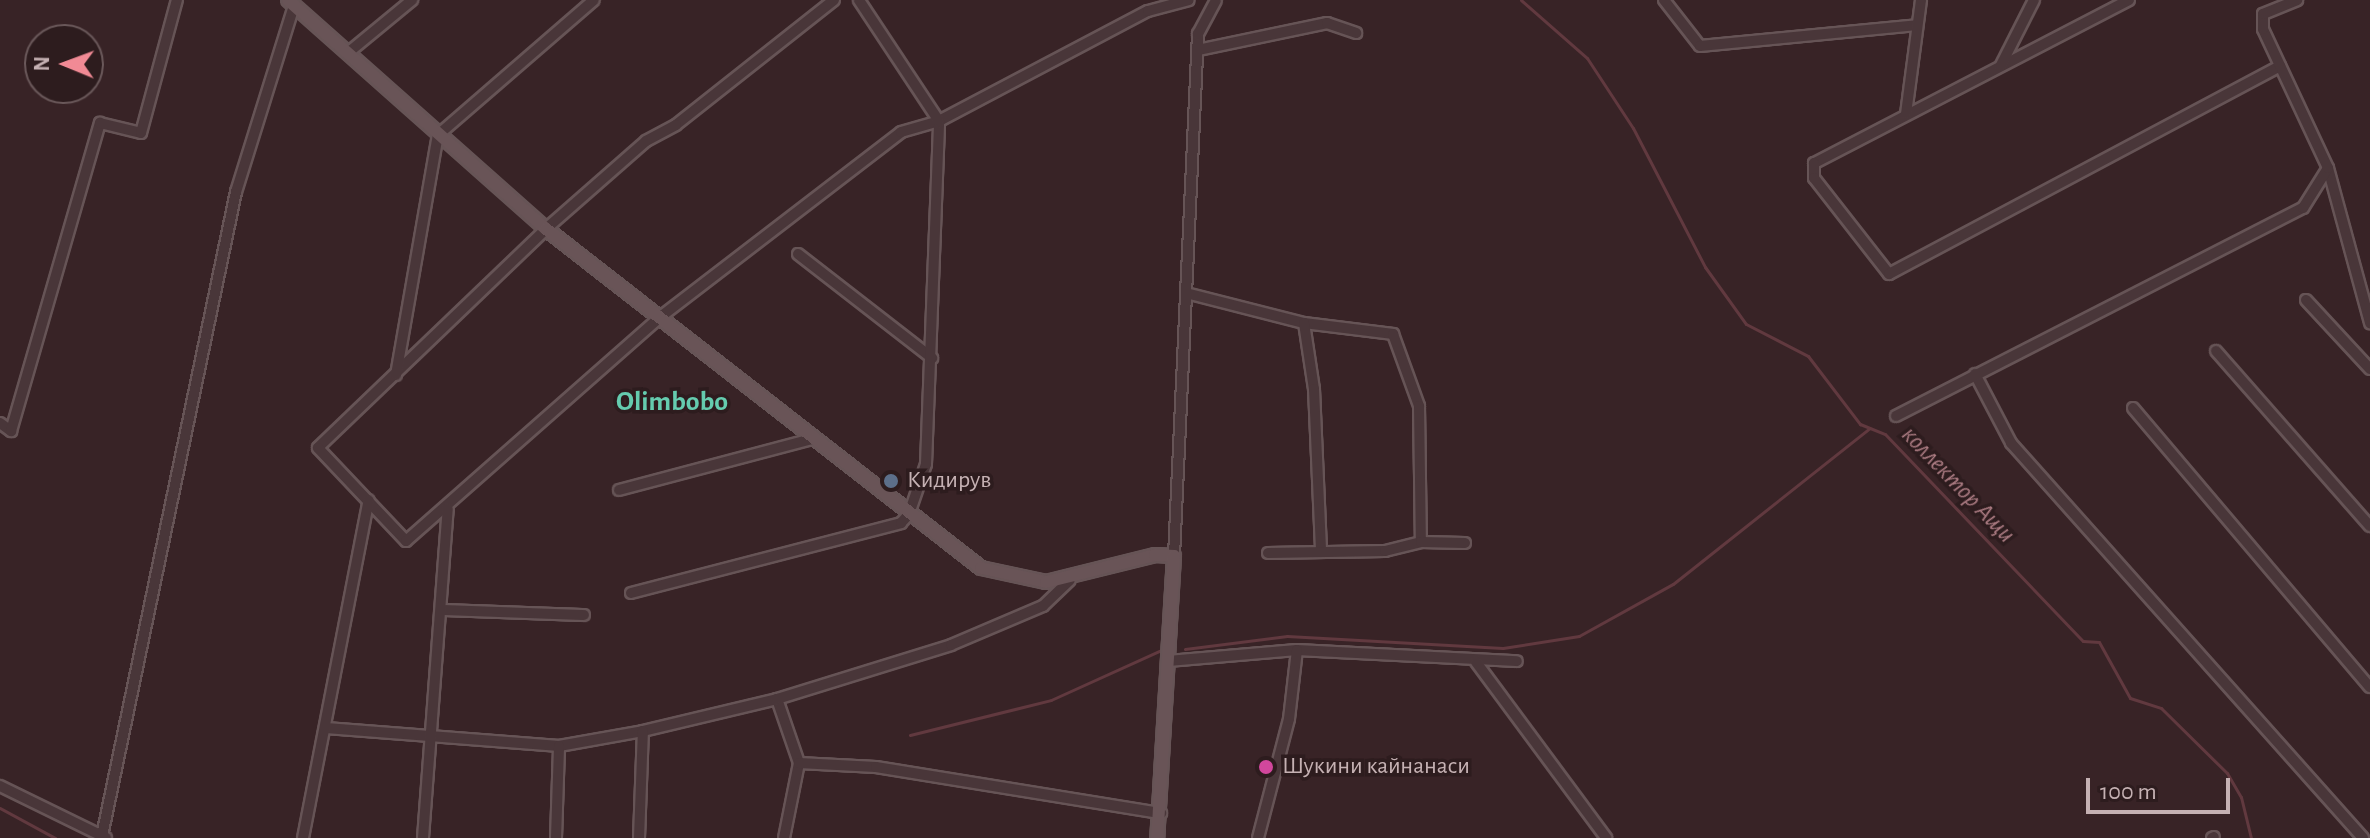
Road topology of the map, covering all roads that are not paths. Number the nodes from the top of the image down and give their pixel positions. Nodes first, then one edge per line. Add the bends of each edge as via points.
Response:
1 (177, 0) edge
2 (412, 0) edge
3 (594, 0) edge
4 (834, 0) edge
5 (859, 0) edge
6 (1189, 0) edge
7 (1216, 0) edge
8 (1664, 0) edge
9 (1921, 0) edge
10 (2034, 0) edge
11 (2129, 0) edge
12 (2297, 0) edge
13 (291, 3) edge
14 (1917, 25) junction
15 (1356, 33) dead end
16 (1198, 50) junction
17 (349, 52) junction
18 (2001, 65) junction
19 (2280, 66) junction
20 (1906, 114) junction
21 (939, 121) junction
22 (438, 135) junction
23 (2328, 168) junction
24 (546, 229) junction
25 (798, 254) dead end
26 (1186, 293) junction
27 (2306, 300) dead end
28 (659, 318) junction
29 (1304, 323) junction
30 (2370, 323) edge
31 (2216, 351) dead end
32 (932, 358) junction
33 (2370, 369) edge
34 (1975, 374) junction
35 (395, 377) junction
36 (2133, 408) dead end
37 (1896, 416) dead end
38 (0, 423) edge
39 (812, 439) junction
40 (619, 490) dead end
41 (369, 500) junction
42 (448, 509) junction
43 (909, 514) junction
44 (2370, 526) edge
45 (1421, 542) junction
46 (1465, 543) dead end
47 (1321, 551) junction
48 (1268, 553) dead end
49 (1174, 556) junction
50 (1070, 580) junction
51 (631, 593) dead end
52 (442, 610) junction
53 (584, 615) dead end
54 (1297, 650) junction
55 (1168, 661) junction
56 (1517, 661) dead end
57 (1476, 662) junction
58 (2370, 687) edge
59 (777, 699) junction
60 (326, 728) junction
61 (643, 731) junction
62 (430, 738) junction
63 (559, 746) junction
64 (799, 763) junction
65 (0, 786) edge
66 (1161, 813) junction
67 (105, 837) edge
68 (303, 838) edge
69 (423, 838) edge
70 (556, 838) edge
71 (639, 838) edge
72 (784, 838) edge
73 (1157, 838) edge
74 (1258, 838) edge
75 (1606, 838) edge
76 (2363, 838) edge

1 - 38 street via 141,133 100,123 11,431
2 - 17 street
3 - 22 street
4 - 24 street via 676,125 646,141
5 - 21 street
6 - 21 street via 1148,11
7 - 16 street via 1198,34
8 - 14 street via 1700,46
9 - 14 street
10 - 18 street
11 - 18 street
12 - 19 street via 2263,14 2263,29
13 - 17 main road
13 - 67 street via 236,192
14 - 20 street
15 - 16 street via 1327,23
16 - 26 street
17 - 22 main road
18 - 20 street
19 - 20 street via 1889,274 1814,178 1814,163
19 - 23 street
21 - 28 street via 901,132
21 - 32 street
22 - 24 main road
22 - 35 street
23 - 30 street
23 - 34 street via 2303,208
24 - 28 main road
24 - 35 street
25 - 32 street
26 - 29 street
26 - 49 street
27 - 33 street
28 - 39 main road
28 - 42 street
29 - 45 street via 1393,334 1419,406
29 - 47 street via 1314,389
31 - 44 street
32 - 43 street via 926,464
34 - 37 street
34 - 76 street via 2011,443
35 - 41 street via 318,448
36 - 58 street
39 - 40 street
39 - 43 main road
41 - 42 street via 406,541
41 - 60 street
42 - 52 street
43 - 50 main road via 981,568 1021,580
43 - 51 street via 901,523
45 - 46 street
45 - 47 street via 1385,551
47 - 48 street
49 - 50 main road via 1155,555
49 - 55 main road
50 - 59 street via 1043,606 951,645
52 - 53 street
52 - 62 street
54 - 55 street
54 - 57 street
54 - 74 street via 1289,719
55 - 66 main road
56 - 57 street
57 - 75 street
59 - 61 street
59 - 64 street
60 - 62 street
60 - 68 street
61 - 63 street
61 - 71 street
62 - 63 street
62 - 69 street
63 - 70 street
64 - 66 street via 876,767
64 - 72 street
65 - 67 street
66 - 73 main road

